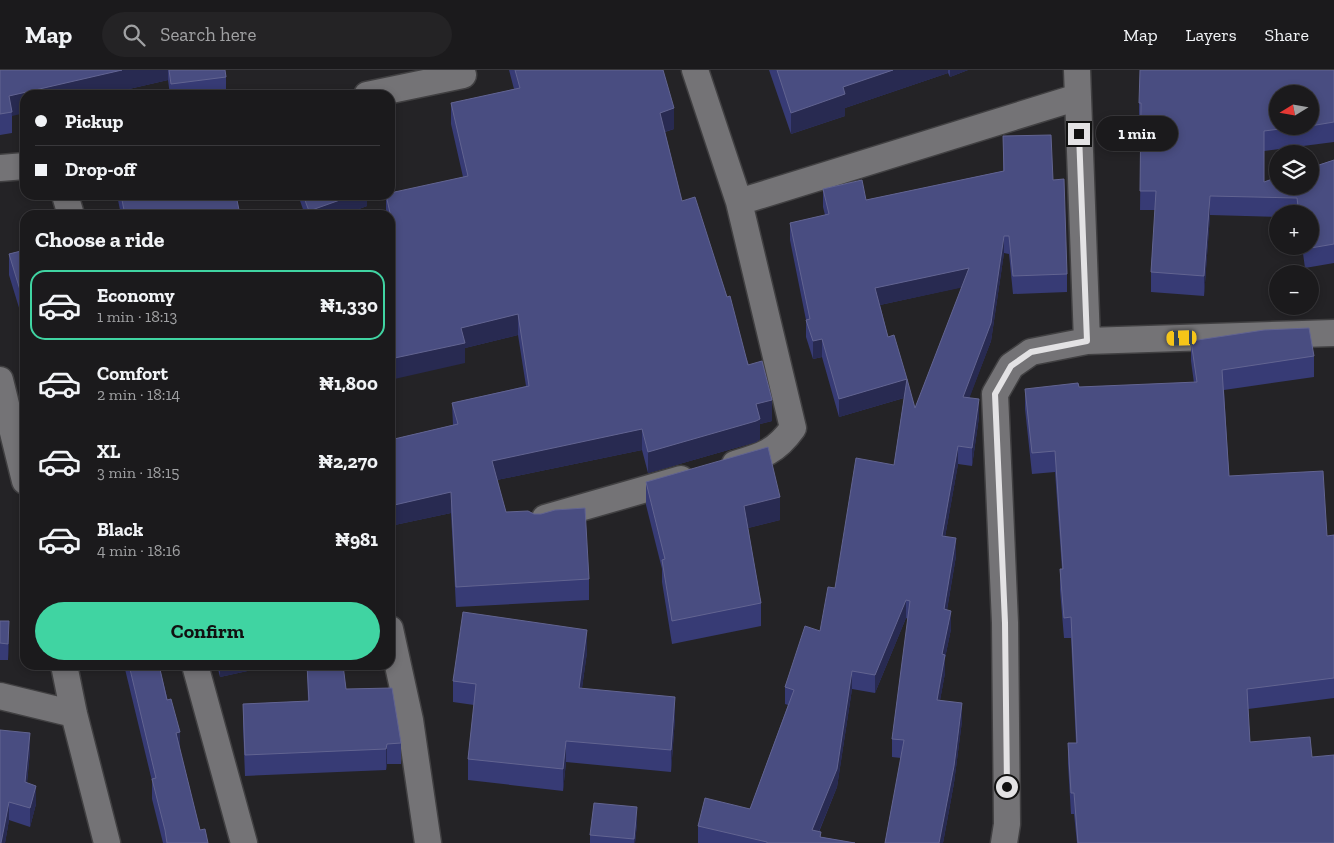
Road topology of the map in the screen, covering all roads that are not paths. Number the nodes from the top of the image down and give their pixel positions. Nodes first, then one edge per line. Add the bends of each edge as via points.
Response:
1 (695, 70) edge
2 (1077, 70) edge
3 (463, 75) dead end
4 (391, 90) edge
5 (1078, 97) junction
6 (20, 166) edge
7 (0, 168) edge
8 (739, 202) junction
9 (1334, 333) edge
10 (1087, 341) junction
11 (0, 380) edge
12 (20, 461) edge
13 (537, 520) edge
14 (395, 652) edge
15 (65, 670) edge
16 (196, 670) edge
17 (0, 696) edge
18 (74, 714) junction
19 (107, 843) edge
20 (244, 843) edge
21 (428, 843) edge
22 (1004, 843) edge

1 - 8 street
2 - 5 street
3 - 4 street
5 - 8 street
5 - 10 street
6 - 7 street
8 - 13 street via 793,428 783,442 762,456
9 - 10 street
10 - 22 street via 1031,352 1011,366 995,394 1005,623 1007,824
11 - 12 street
14 - 21 street via 410,720
15 - 18 street
16 - 20 street
17 - 18 street
18 - 19 street

